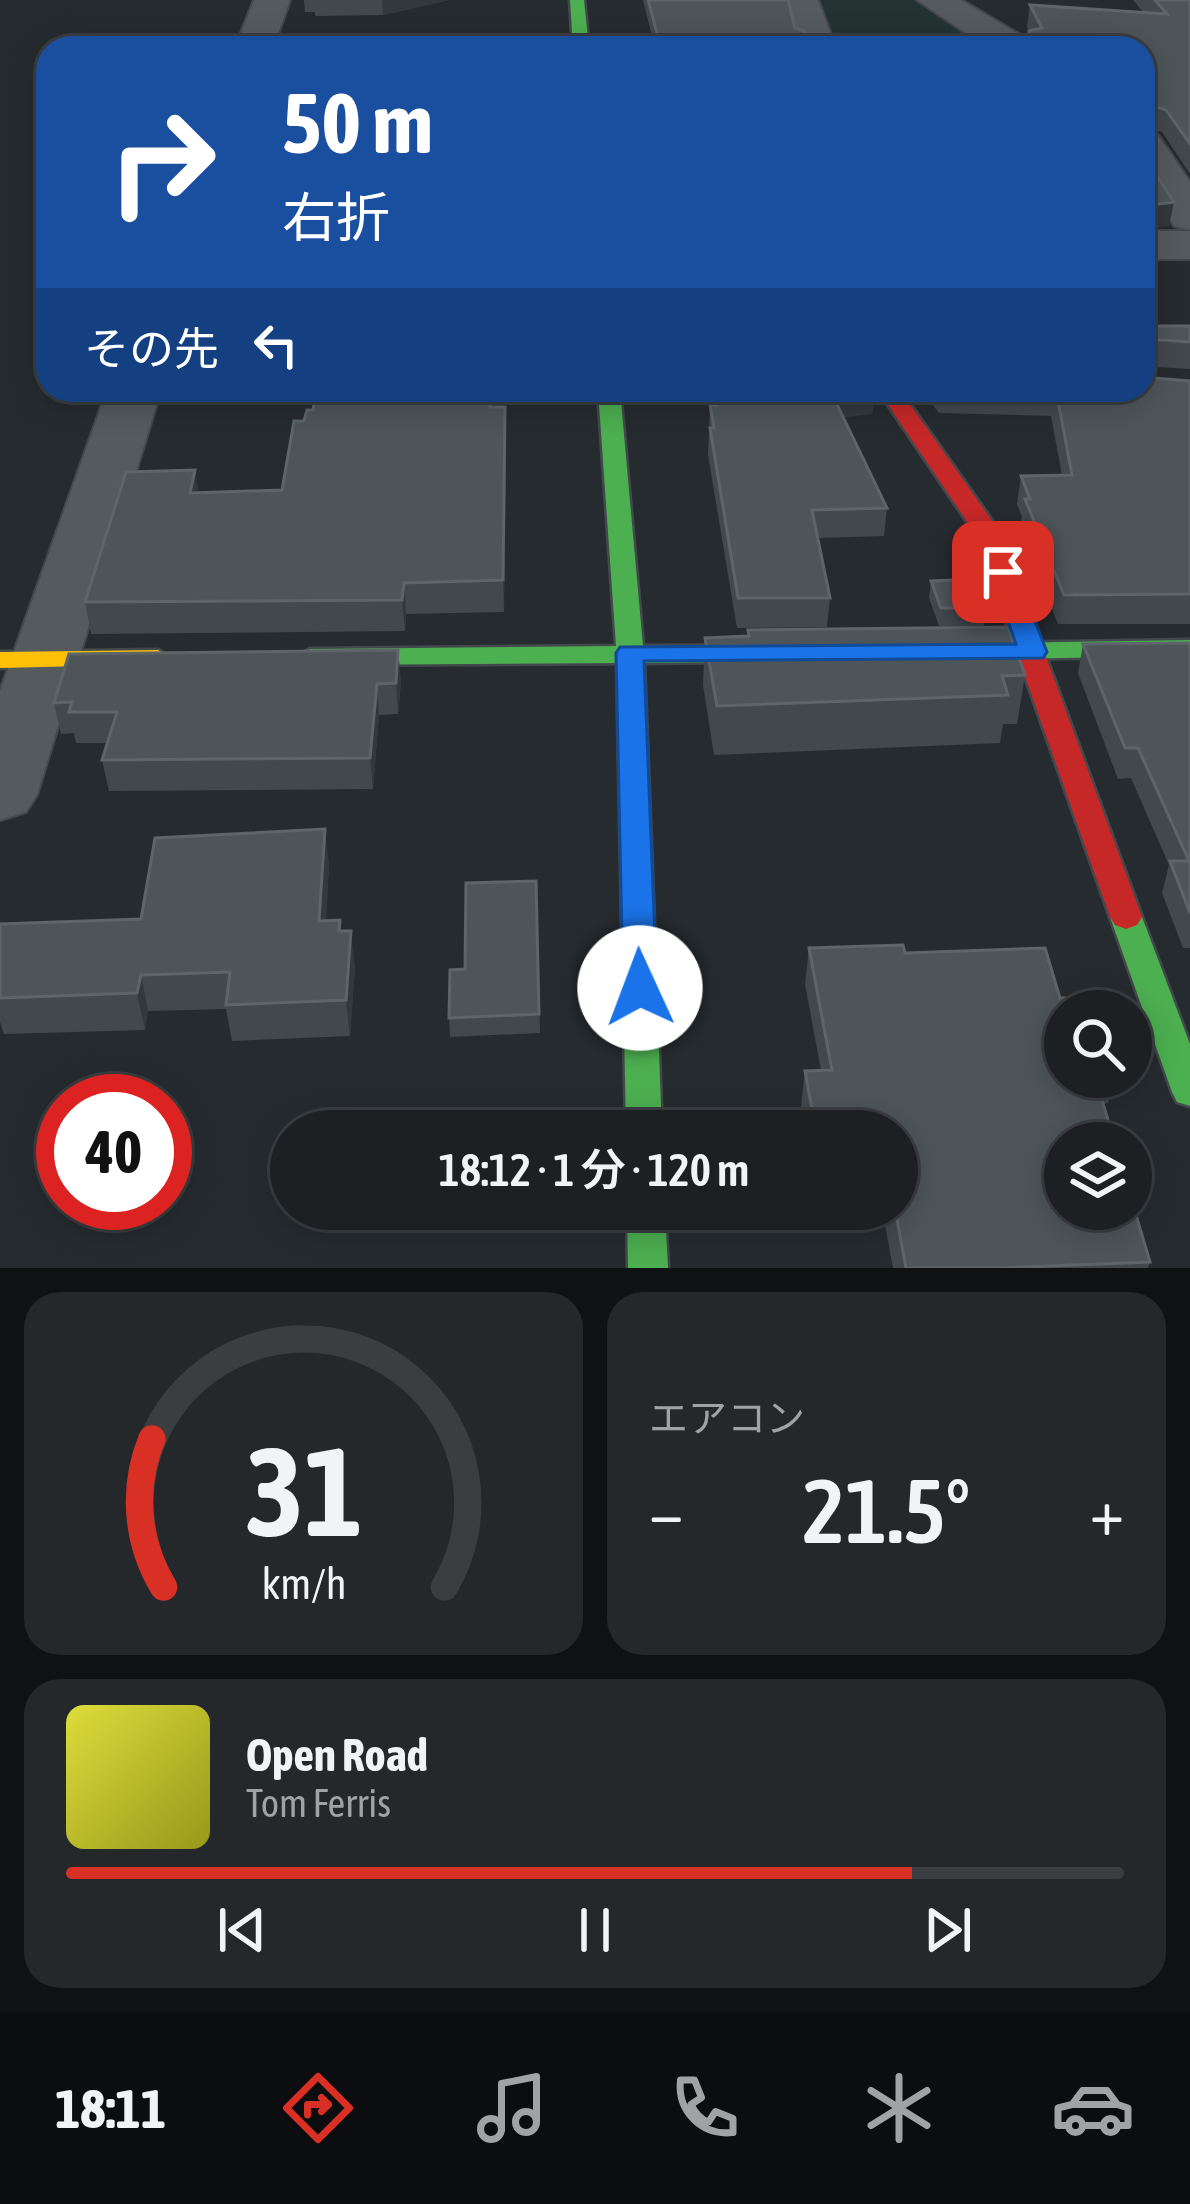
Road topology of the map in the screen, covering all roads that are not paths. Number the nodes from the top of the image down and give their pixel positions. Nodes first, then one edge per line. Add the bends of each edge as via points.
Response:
1 (272, 0) edge
2 (577, 0) edge
3 (800, 0) edge
4 (934, 0) edge
5 (258, 36) edge
6 (580, 36) edge
7 (813, 36) edge
8 (995, 36) edge
9 (1155, 162) edge
10 (1190, 216) edge
11 (1155, 245) edge
12 (1190, 245) edge
13 (129, 402) edge
14 (610, 402) edge
15 (897, 402) edge
16 (1190, 648) edge
17 (829, 652) edge
18 (897, 652) edge
19 (1033, 652) junction
20 (630, 653) junction
21 (283, 657) edge
22 (187, 658) edge
23 (22, 660) edge
24 (0, 795) edge
25 (1175, 1008) edge
26 (1190, 1092) edge
27 (643, 1110) edge
28 (647, 1230) edge
29 (648, 1268) edge

1 - 5 street
2 - 6 street
3 - 7 street
4 - 8 street
9 - 10 street
11 - 12 street
13 - 23 street
14 - 20 street
15 - 19 street via 987,532
16 - 19 street
17 - 20 street
18 - 19 street
19 - 25 street
20 - 21 street
20 - 27 street
22 - 23 street
23 - 24 street
25 - 26 street
28 - 29 street

